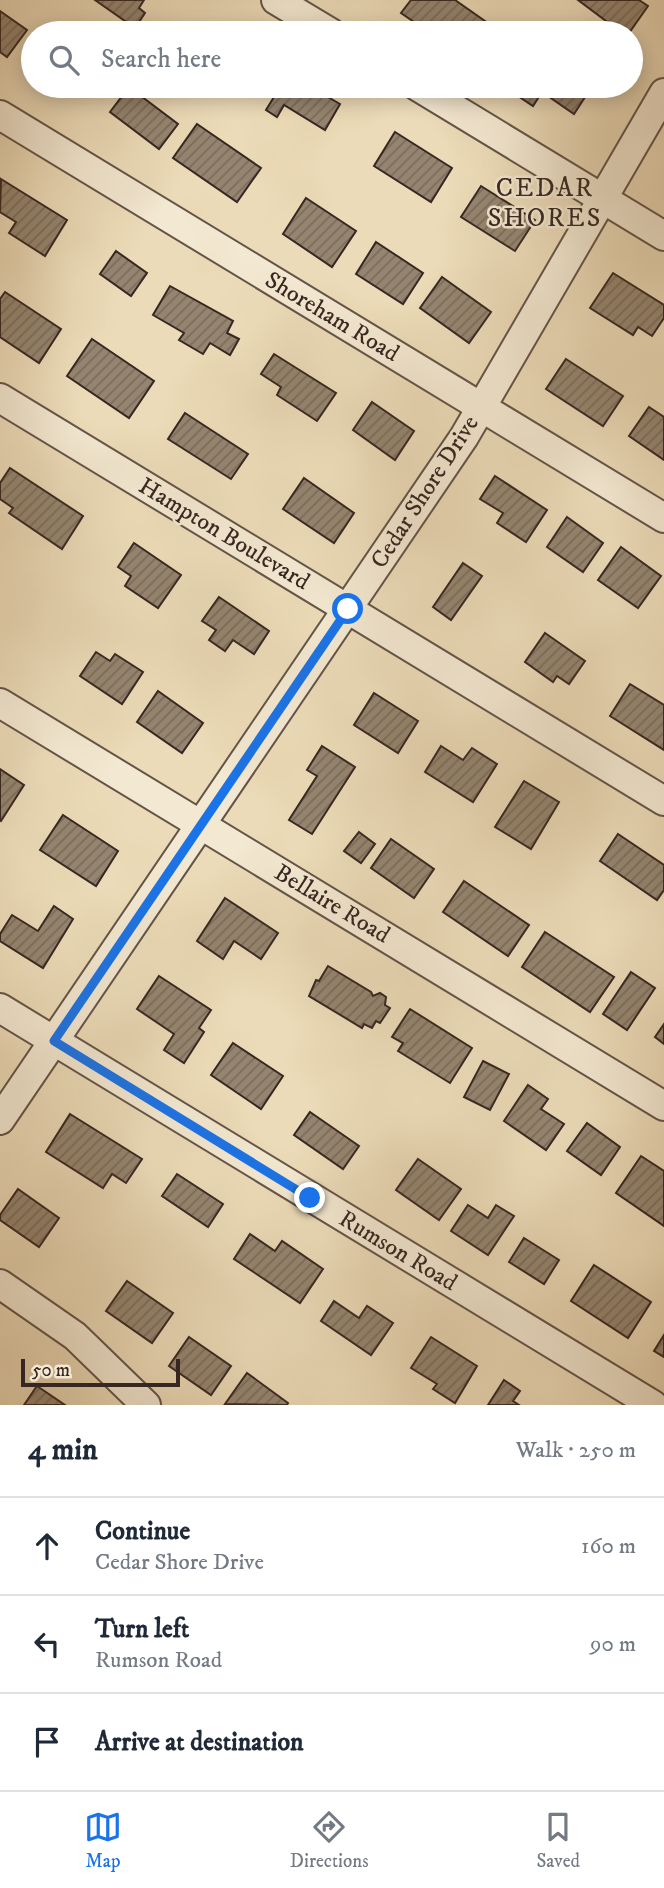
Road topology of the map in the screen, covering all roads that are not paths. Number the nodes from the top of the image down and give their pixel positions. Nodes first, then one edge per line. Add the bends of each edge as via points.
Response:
1 (276, 0) edge
2 (311, 21) edge
3 (664, 93) edge
4 (437, 98) edge
5 (0, 115) edge
6 (603, 199) junction
7 (664, 236) edge
8 (0, 398) edge
9 (481, 407) junction
10 (664, 518) edge
11 (348, 609) junction
12 (0, 703) edge
13 (664, 801) edge
14 (202, 825) junction
15 (0, 1008) edge
16 (54, 1041) junction
17 (664, 1106) edge
18 (0, 1120) edge
19 (0, 1284) edge
20 (146, 1405) edge
21 (653, 1405) edge

1 - 2 street
3 - 6 street, Cedar Shore Drive
4 - 6 street
5 - 9 street, Shoreham Road
6 - 7 street
6 - 9 street, Cedar Shore Drive
8 - 11 street, Hampton Boulevard
9 - 10 street, Shoreham Road
9 - 11 street, Cedar Shore Drive
11 - 13 street, Hampton Boulevard
11 - 14 street, Cedar Shore Drive
12 - 14 street, Bellaire Road
14 - 16 street, Cedar Shore Drive
14 - 17 street, Bellaire Road
15 - 16 street, Rumson Road
16 - 18 street, Cedar Shore Drive
16 - 21 street, Rumson Road
19 - 20 street via 75,1336

